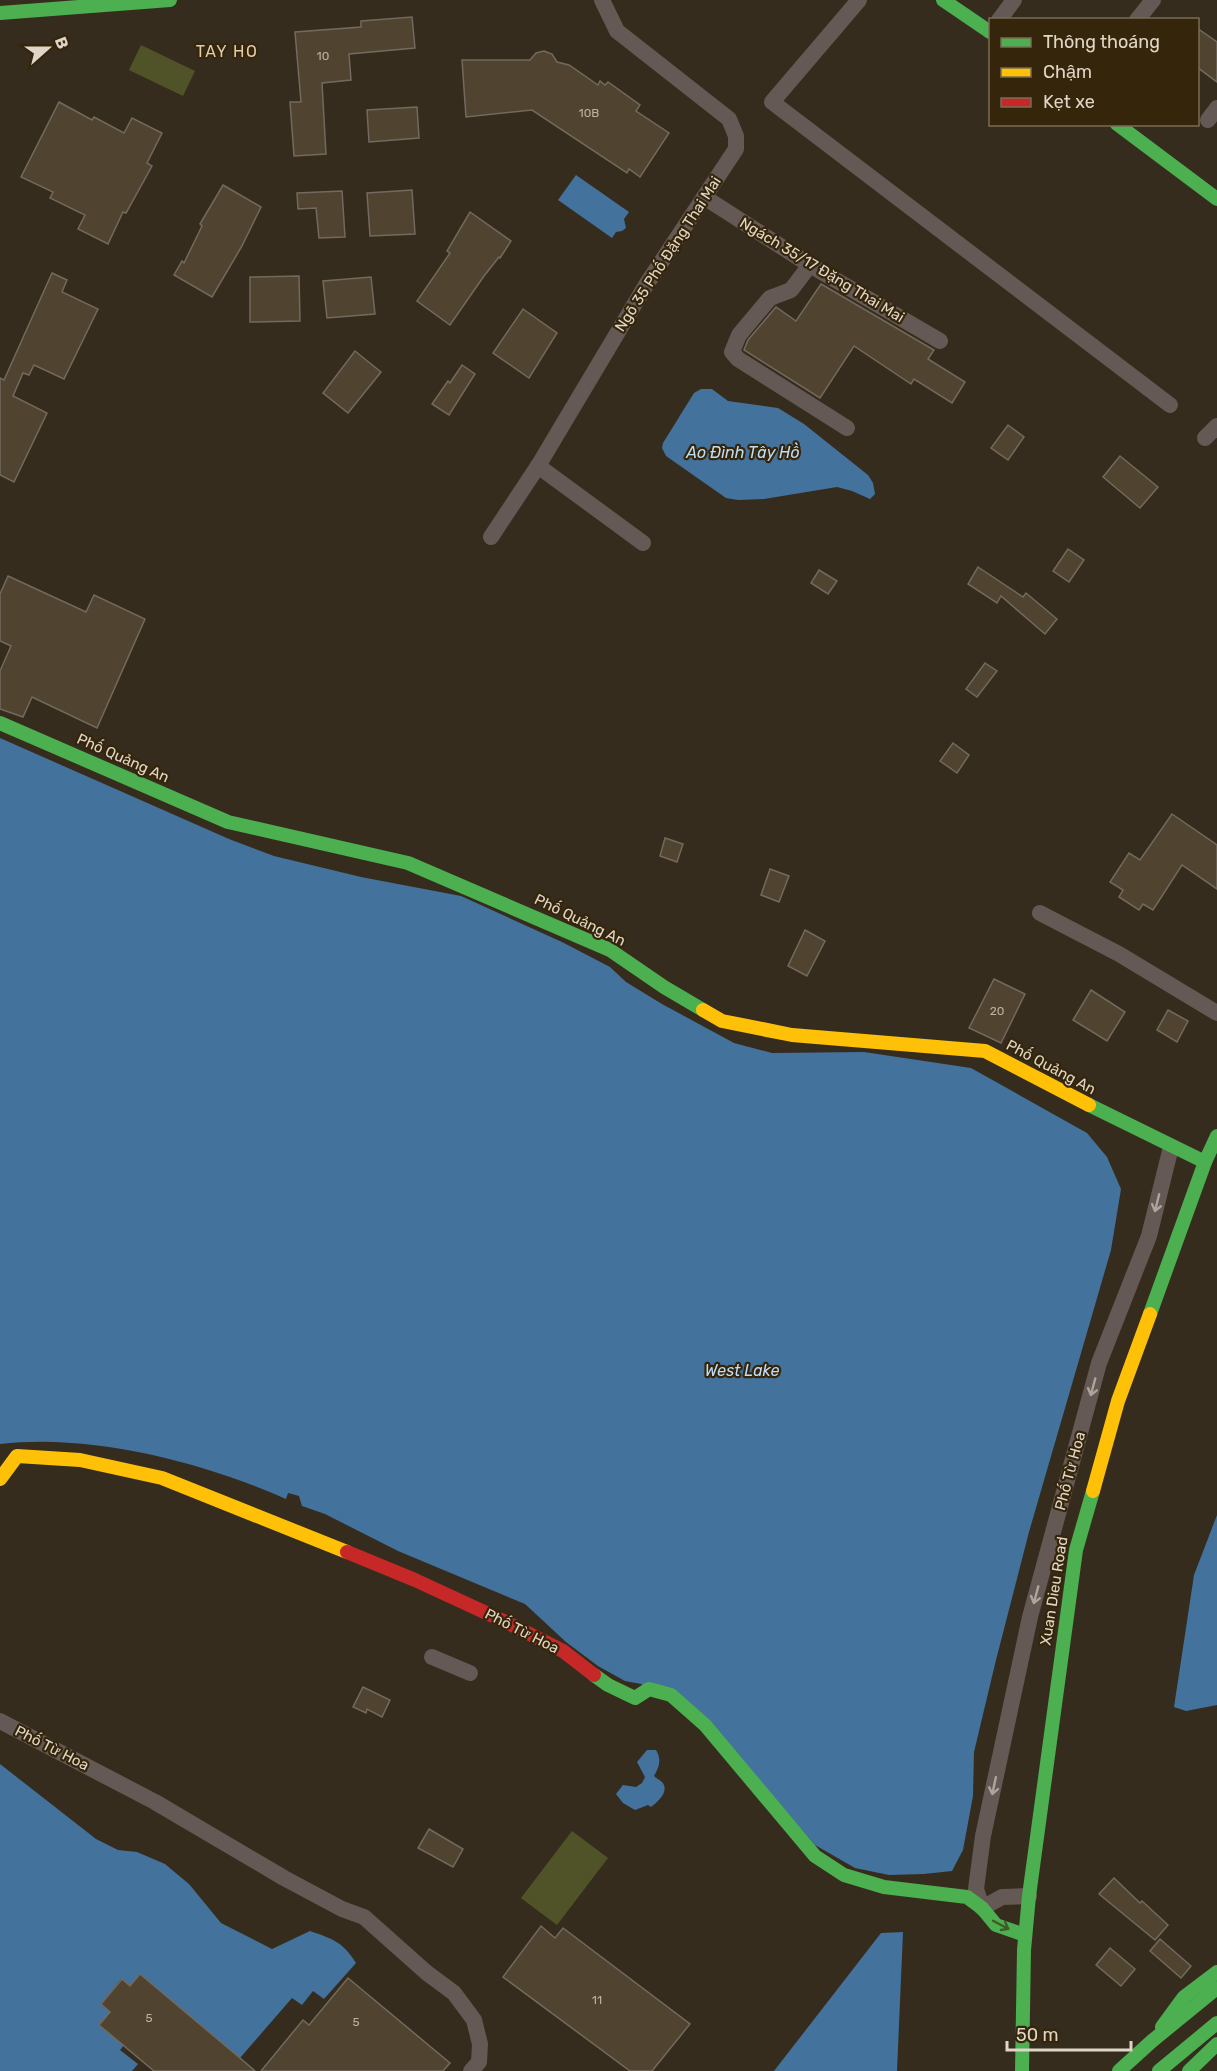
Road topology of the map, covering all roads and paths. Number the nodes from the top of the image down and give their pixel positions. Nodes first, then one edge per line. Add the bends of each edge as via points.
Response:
1 (170, 0) edge
2 (602, 0) edge
3 (860, 0) edge
4 (943, 0) edge
5 (1014, 0) edge
6 (1153, 0) edge
7 (0, 12) edge
8 (1000, 18) edge
9 (1139, 18) edge
10 (989, 26) edge
11 (1120, 126) edge
12 (704, 197) junction
13 (1217, 199) edge
14 (810, 265) junction
15 (940, 341) dead end
16 (1170, 405) dead end
17 (1217, 426) edge
18 (847, 428) dead end
19 (1204, 438) dead end
20 (538, 466) junction
21 (491, 537) dead end
22 (644, 543) dead end
23 (0, 723) edge
24 (1040, 914) dead end
25 (1217, 1012) edge
26 (1217, 1136) edge
27 (1172, 1147) junction
28 (1205, 1162) junction
29 (0, 1479) edge
30 (432, 1657) dead end
31 (470, 1673) dead end
32 (0, 1721) edge
33 (1029, 1896) junction
34 (982, 1908) junction
35 (1025, 1935) junction
36 (1217, 1972) edge
37 (1217, 1988) edge
38 (1217, 2023) edge
39 (1152, 2041) junction
40 (1216, 2047) edge
41 (471, 2071) edge
42 (1022, 2071) edge
43 (1119, 2071) edge
44 (1159, 2071) edge
45 (1189, 2071) edge

1 - 7 street
2 - 12 street, Ngõ 35 Phố Đặng Thai Mai via 617,31 729,119 736,149
3 - 16 street via 772,102
4 - 10 street
5 - 8 street
6 - 9 street
11 - 13 street
12 - 14 street, Ngách 35/17 Đặng Thai Mai
12 - 20 street, Ngõ 35 Phố Đặng Thai Mai via 646,285
14 - 15 street, Ngách 35/17 Đặng Thai Mai
14 - 18 street via 791,290 770,298 739,335 732,352
17 - 19 street
20 - 21 street, Ngõ 35 Phố Đặng Thai Mai
20 - 22 street
23 - 27 street, Phố Quảng An via 228,822 408,863 610,950 722,1021 792,1035 985,1051
24 - 25 street via 1119,954
26 - 28 street, Xuan Dieu Road
27 - 28 street, Phố Quảng An
27 -> 34 street, Phố Từ Hoa via 1149,1236 1099,1363 1030,1617 983,1836 976,1889
28 - 33 street, Xuan Dieu Road via 1118,1401 1076,1550
29 - 34 street, Phố Từ Hoa via 17,1456 80,1460 162,1478 415,1580 563,1651 608,1685 635,1698 649,1689 671,1695 705,1725 814,1856 844,1875 884,1887 967,1897
30 - 31 street
32 - 41 street, Phố Từ Hoa via 155,1802 342,1910 364,1917 454,1993 474,2020 480,2044 479,2062
33 - 34 street via 1002,1897
33 - 35 street, Xuan Dieu Road
34 -> 35 street, Phố Từ Hoa via 996,1925
35 - 42 street, Xuan Dieu Road
36 - 39 street via 1184,1997
37 - 39 street
38 - 44 street
39 - 43 street
40 - 45 street

